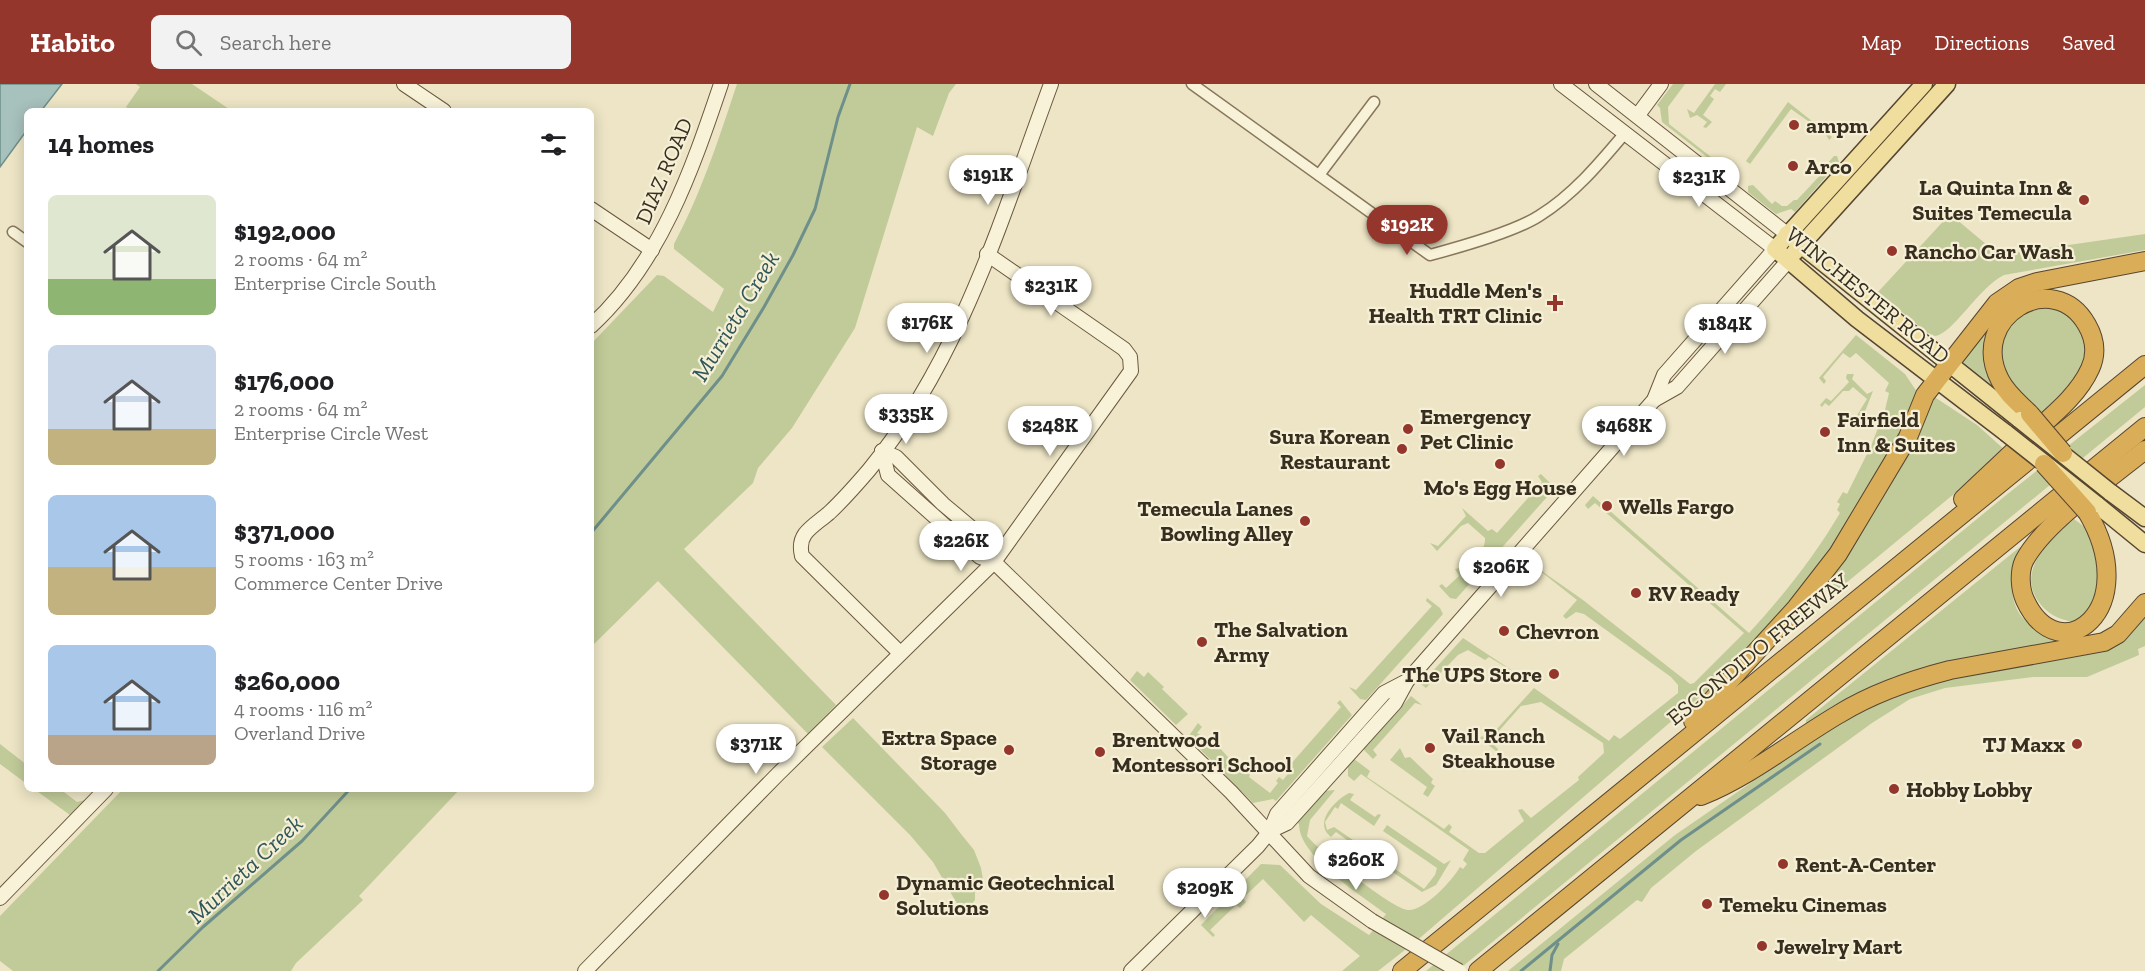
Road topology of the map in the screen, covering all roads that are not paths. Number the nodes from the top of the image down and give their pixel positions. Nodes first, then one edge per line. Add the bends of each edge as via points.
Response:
1 (404, 84) edge
2 (721, 84) edge
3 (1051, 84) edge
4 (1192, 84) edge
5 (1561, 84) edge
6 (1596, 84) edge
7 (1661, 84) edge
8 (1924, 84) edge
9 (1938, 84) edge
10 (1947, 84) edge
11 (1374, 102) dead end
12 (440, 108) edge
13 (1923, 110) junction
14 (1638, 115) junction
15 (1625, 133) junction
16 (1318, 175) junction
17 (594, 211) edge
18 (13, 232) dead end
19 (1787, 234) junction
20 (24, 240) edge
21 (1801, 246) junction
22 (1775, 249) junction
23 (652, 250) junction
24 (987, 254) junction
25 (1788, 261) junction
26 (2145, 261) edge
27 (1712, 321) junction
28 (594, 323) edge
29 (1947, 363) junction
30 (2145, 365) edge
31 (1692, 370) junction
32 (1936, 380) junction
33 (1654, 400) junction
34 (2025, 417) junction
35 (2145, 428) edge
36 (2145, 450) edge
37 (882, 451) junction
38 (2064, 453) joint
39 (2044, 464) joint
40 (2091, 508) junction
41 (2145, 518) edge
42 (2145, 544) edge
43 (994, 562) junction
44 (2124, 565) dead end
45 (1856, 599) junction
46 (2120, 602) dead end
47 (2145, 603) edge
48 (900, 653) junction
49 (1652, 766) junction
50 (103, 792) edge
51 (1685, 802) junction
52 (1270, 831) junction
53 (0, 898) edge
54 (585, 971) edge
55 (1131, 971) edge
56 (1402, 971) edge
57 (1459, 971) edge
58 (1478, 971) edge

1 - 12 main road
2 - 23 main road, DIAZ ROAD via 681,195
3 - 24 main road
4 - 16 street
5 - 15 main road, WINCHESTER ROAD
6 - 14 main road, WINCHESTER ROAD
7 - 14 main road
8 - 19 main road
9 - 13 main road
10 - 13 main road
11 - 16 street
13 - 21 main road
14 - 19 main road, WINCHESTER ROAD
15 - 16 street via 1588,177 1538,217 1430,255
15 - 22 main road, WINCHESTER ROAD
17 - 23 main road
18 - 20 street
19 - 21 main road, WINCHESTER ROAD
19 - 22 main road
21 - 25 main road
21 - 29 main road, WINCHESTER ROAD
22 - 25 main road, WINCHESTER ROAD
22 - 27 main road
23 - 28 main road, DIAZ ROAD
24 - 37 main road via 959,326 936,371 914,410
24 - 43 main road via 1124,349 1130,357 1131,371
25 - 31 main road
25 - 32 main road, WINCHESTER ROAD
26 - 29 highway via 2019,288 1997,303
27 - 31 main road via 1705,340 1688,359
27 - 33 main road via 1664,375
29 - 32 highway
29 - 34 main road, WINCHESTER ROAD
30 - 45 highway, ESCONDIDO FREEWAY
31 - 33 main road via 1677,387
32 - 39 main road, WINCHESTER ROAD, bridge
32 - 49 highway via 1925,395 1898,455 1838,554 1796,608
33 - 52 main road via 1407,681 1384,693 1277,814
34 - 38 highway, bridge
34 - 45 highway via 1994,366 1997,329 2013,309 2023,304 2049,299 2062,302 2083,317 2095,344 2092,367 2085,380 2072,397
35 - 51 highway
36 - 46 highway via 2055,523 2023,563 2020,586 2029,608 2043,623 2062,632 2098,626
37 - 43 main road via 888,475 980,557
37 - 48 main road via 870,469 804,535 800,545 802,556
38 - 41 main road, bridge
39 - 40 highway, bridge
40 - 42 main road
40 - 44 highway
43 - 48 main road
43 - 52 main road
45 - 49 highway, ESCONDIDO FREEWAY
47 - 51 highway via 2118,634 2104,642 1950,670 1880,694 1841,712 1727,786
48 - 54 main road
49 - 56 highway, ESCONDIDO FREEWAY
50 - 53 main road
51 - 58 highway
52 - 55 main road
52 - 57 main road, bridge via 1323,888

